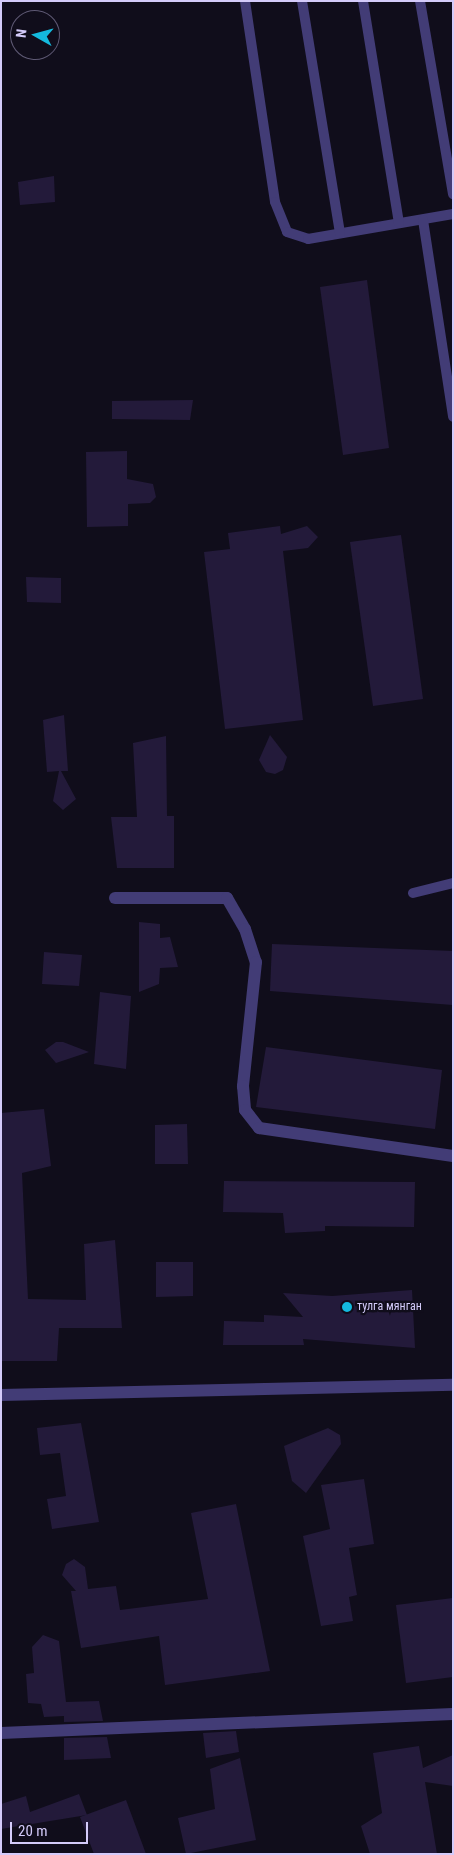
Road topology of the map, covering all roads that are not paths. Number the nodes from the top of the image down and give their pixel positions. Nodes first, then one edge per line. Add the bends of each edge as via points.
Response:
1 (245, 1) edge
2 (302, 1) edge
3 (363, 1) edge
4 (420, 1) edge
5 (453, 194) edge
6 (453, 214) edge
7 (423, 220) junction
8 (399, 224) junction
9 (340, 233) junction
10 (453, 417) edge
11 (453, 883) edge
12 (413, 893) dead end
13 (115, 898) dead end
14 (453, 1156) edge
15 (453, 1385) edge
16 (1, 1395) edge
17 (453, 1714) edge
18 (1, 1733) edge

1 - 9 lane via 280,220 294,237
2 - 9 lane
3 - 8 lane
4 - 5 lane
6 - 7 lane
7 - 8 lane
7 - 10 lane
8 - 9 lane
11 - 12 lane
13 - 14 street via 227,898 245,929 256,962 243,1086 245,1110 259,1128
15 - 16 street
17 - 18 street

